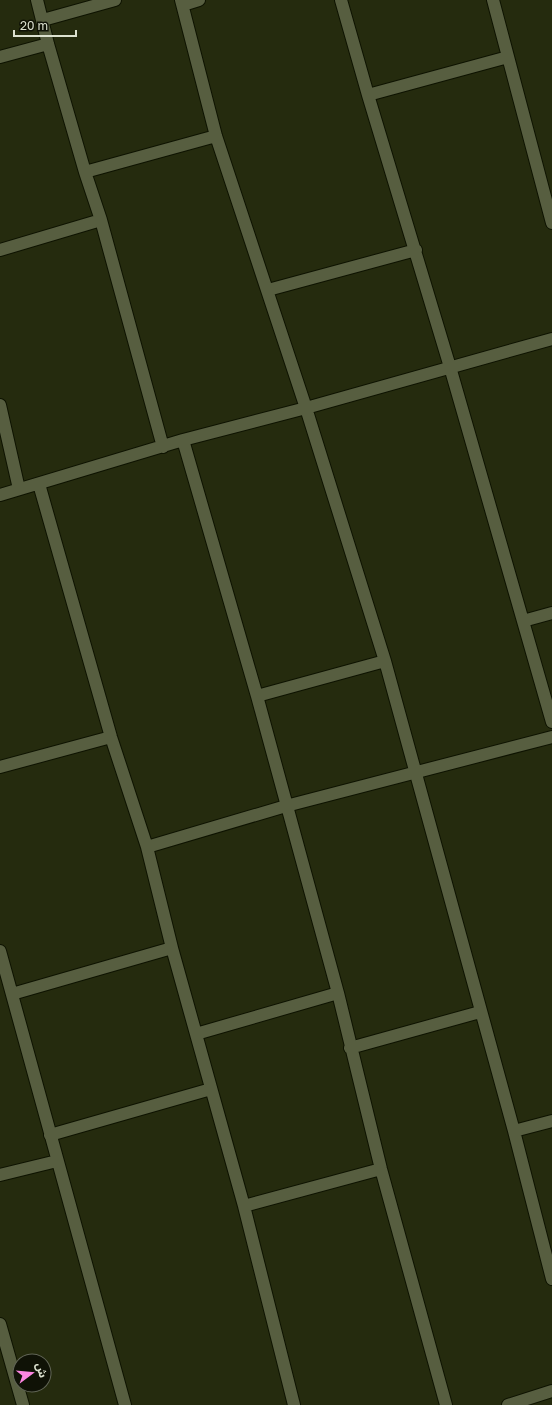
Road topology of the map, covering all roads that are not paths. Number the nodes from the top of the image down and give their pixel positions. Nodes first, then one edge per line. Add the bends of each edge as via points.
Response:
1 (38, 0) edge
2 (115, 0) edge
3 (199, 0) edge
4 (341, 0) edge
5 (493, 0) edge
6 (182, 2) edge
7 (43, 20) junction
8 (48, 44) junction
9 (508, 56) junction
10 (0, 58) edge
11 (368, 95) junction
12 (216, 136) junction
13 (85, 172) junction
14 (101, 220) junction
15 (552, 223) edge
16 (0, 250) edge
17 (416, 250) junction
18 (268, 290) junction
19 (552, 339) edge
20 (450, 367) junction
21 (0, 405) edge
22 (306, 408) junction
23 (183, 440) junction
24 (163, 447) junction
25 (39, 484) junction
26 (19, 489) junction
27 (0, 495) edge
28 (552, 613) edge
29 (523, 621) junction
30 (385, 661) junction
31 (257, 696) junction
32 (552, 722) edge
33 (111, 737) junction
34 (552, 737) edge
35 (0, 767) edge
36 (416, 771) junction
37 (286, 806) junction
38 (147, 847) junction
39 (172, 948) junction
40 (0, 951) edge
41 (338, 992) junction
42 (12, 994) junction
43 (480, 1012) junction
44 (196, 1034) junction
45 (350, 1048) junction
46 (211, 1089) junction
47 (552, 1121) edge
48 (514, 1131) junction
49 (50, 1135) junction
50 (57, 1161) junction
51 (381, 1169) junction
52 (0, 1175) edge
53 (244, 1206) junction
54 (552, 1279) edge
55 (0, 1324) edge
56 (552, 1391) edge
57 (23, 1405) edge
58 (125, 1405) edge
59 (294, 1405) edge
60 (446, 1405) edge
61 (508, 1405) edge

1 - 7 street
2 - 7 street
3 - 6 street
4 - 11 street
5 - 9 street
6 - 12 street
7 - 8 street
8 - 10 street
8 - 13 street
9 - 11 street
9 - 15 street
11 - 17 street
12 - 13 street
12 - 18 street
13 - 14 street
14 - 16 street
14 - 24 street
17 - 18 street
17 - 20 street
18 - 22 street
19 - 20 street
20 - 22 street
20 - 29 street
21 - 26 street
22 - 23 street
22 - 30 street
23 - 24 street
23 - 31 street
24 - 25 street
25 - 26 street
25 - 33 street
26 - 27 street
28 - 29 street
29 - 32 street
30 - 31 street
30 - 36 street
31 - 37 street
33 - 35 street
33 - 38 street
34 - 36 street
36 - 37 street
36 - 43 street
37 - 38 street
37 - 41 street
38 - 39 street
39 - 42 street
39 - 44 street
40 - 42 street
41 - 44 street
41 - 45 street
42 - 49 street
43 - 45 street
43 - 48 street
44 - 46 street
45 - 51 street
46 - 49 street
46 - 53 street
47 - 48 street
48 - 54 street
49 - 50 street
50 - 52 street
50 - 58 street
51 - 53 street
51 - 60 street
53 - 59 street
55 - 57 street
56 - 61 street

